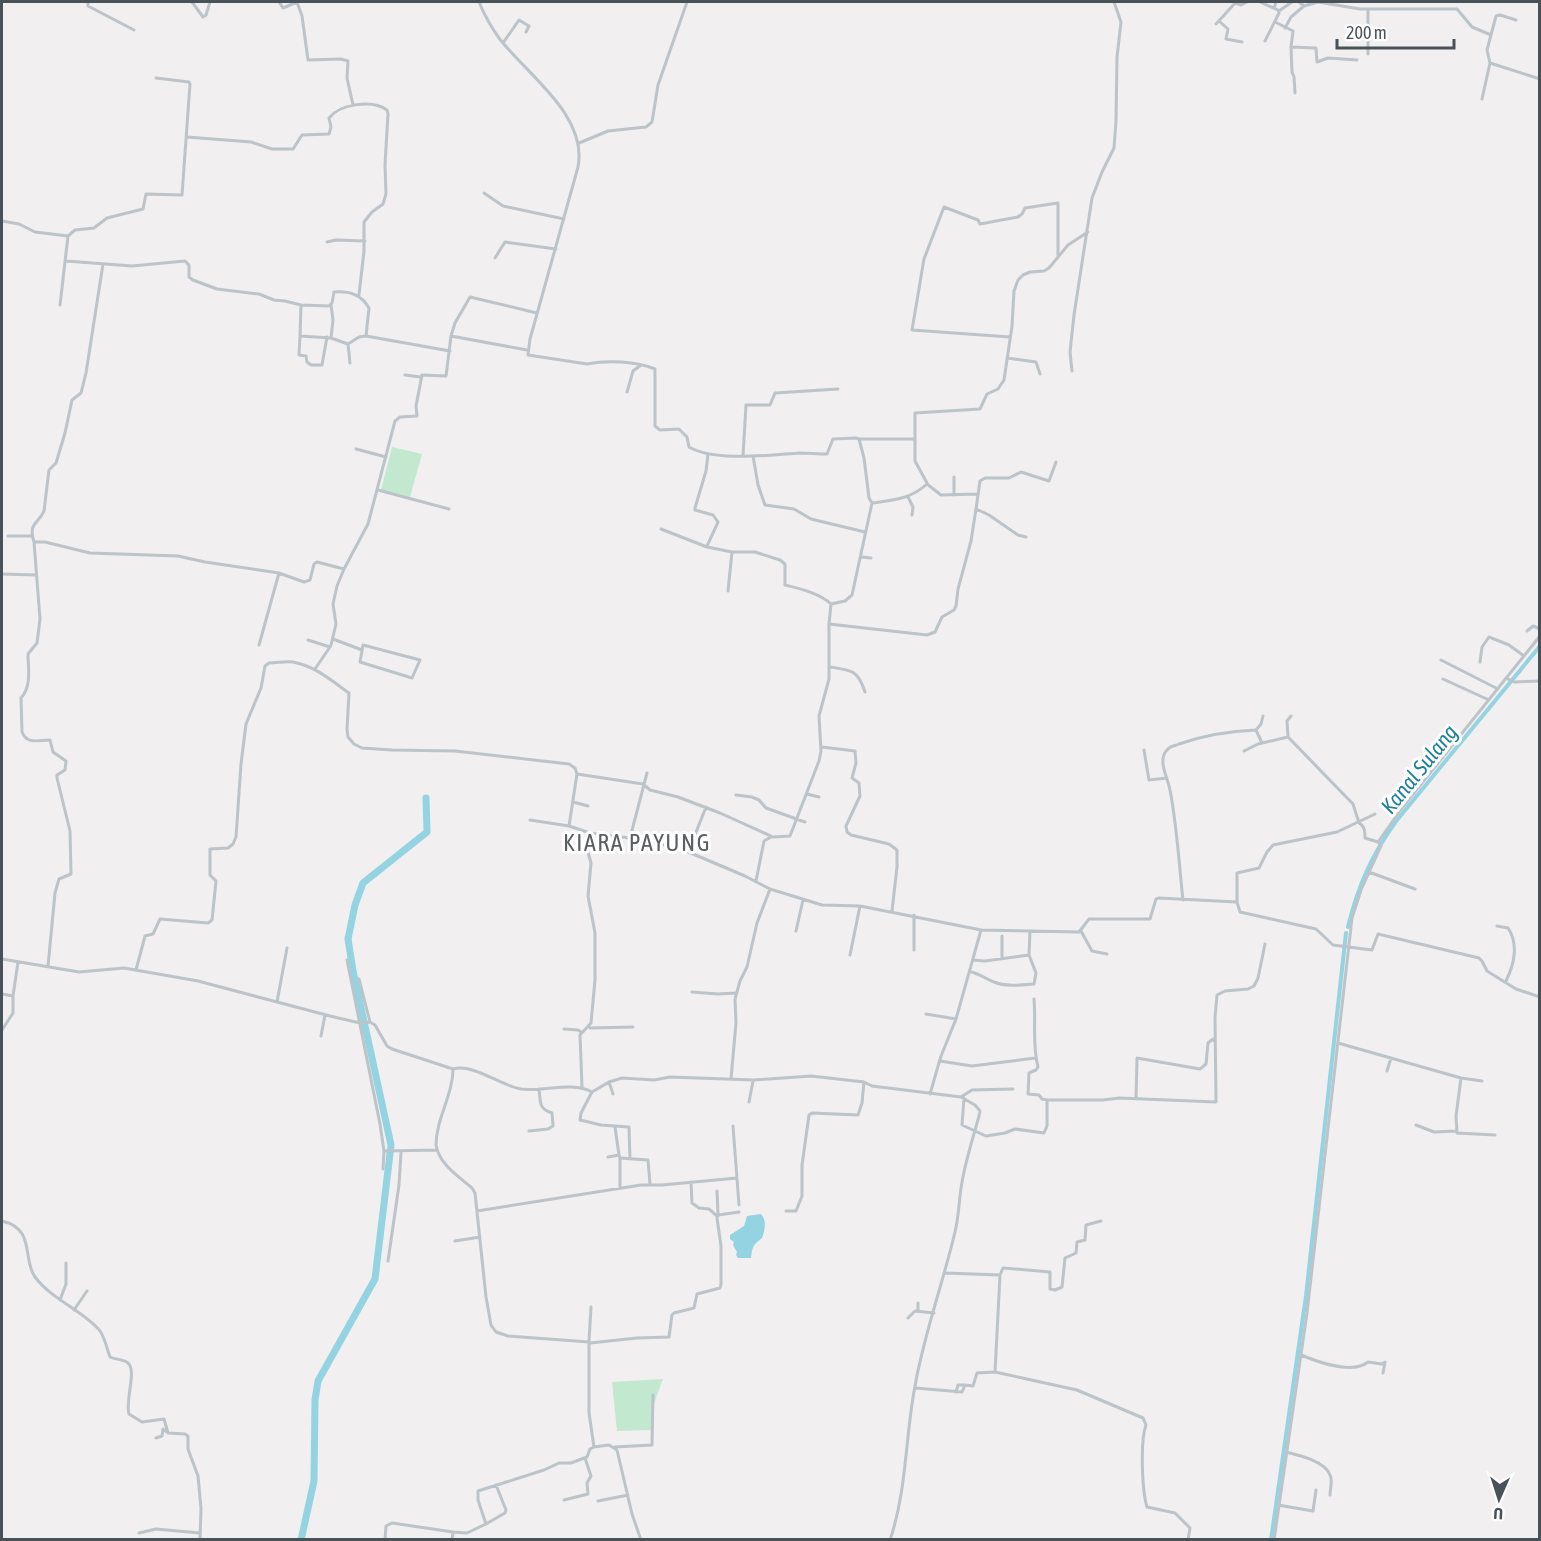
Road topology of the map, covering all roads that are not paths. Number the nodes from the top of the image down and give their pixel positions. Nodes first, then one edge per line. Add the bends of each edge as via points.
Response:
1 (88, 2) edge
2 (192, 2) edge
3 (210, 2) edge
4 (279, 2) edge
5 (297, 2) edge
6 (479, 2) edge
7 (687, 2) edge
8 (1114, 2) edge
9 (1235, 2) edge
10 (1247, 2) edge
11 (1260, 2) edge
12 (1276, 2) edge
13 (1292, 2) edge
14 (1352, 2) edge
15 (1302, 4) edge
16 (1350, 7) junction
17 (1274, 8) junction
18 (1368, 9) junction
19 (1279, 11) junction
20 (1516, 20) dead end
21 (1275, 23) junction
22 (1284, 27) junction
23 (134, 30) dead end
24 (526, 32) dead end
25 (1491, 35) junction
26 (1265, 41) dead end
27 (1242, 42) dead end
28 (504, 43) junction
29 (1291, 46) junction
30 (1368, 54) dead end
31 (1357, 60) dead end
32 (1490, 63) junction
33 (156, 78) dead end
34 (1539, 79) edge
35 (1295, 93) dead end
36 (1482, 99) dead end
37 (353, 105) junction
38 (187, 137) junction
39 (579, 143) junction
40 (483, 193) dead end
41 (564, 219) junction
42 (2, 220) edge
43 (1089, 232) junction
44 (68, 236) junction
45 (364, 241) junction
46 (327, 242) dead end
47 (556, 249) junction
48 (1058, 255) junction
49 (495, 258) dead end
50 (66, 261) junction
51 (103, 264) junction
52 (472, 291) dead end
53 (359, 296) junction
54 (470, 297) junction
55 (60, 305) dead end
56 (331, 305) junction
57 (301, 306) junction
58 (538, 313) junction
59 (300, 336) junction
60 (366, 336) junction
61 (452, 336) junction
62 (1010, 337) junction
63 (329, 338) junction
64 (348, 344) junction
65 (527, 350) junction
66 (450, 351) junction
67 (1007, 358) junction
68 (350, 363) dead end
69 (640, 365) junction
70 (1072, 372) dead end
71 (1040, 374) dead end
72 (405, 375) dead end
73 (421, 377) junction
74 (838, 389) dead end
75 (627, 392) dead end
76 (859, 439) junction
77 (914, 439) junction
78 (356, 449) dead end
79 (708, 454) junction
80 (743, 456) junction
81 (753, 456) junction
82 (386, 457) junction
83 (1056, 462) dead end
84 (954, 477) dead end
85 (927, 484) junction
86 (377, 490) junction
87 (978, 494) junction
88 (954, 495) junction
89 (908, 497) junction
90 (872, 503) junction
91 (449, 509) dead end
92 (976, 509) junction
93 (912, 515) dead end
94 (661, 529) dead end
95 (865, 532) junction
96 (8, 536) dead end
97 (32, 536) junction
98 (1026, 537) dead end
99 (34, 542) junction
100 (707, 547) junction
101 (732, 552) junction
102 (860, 558) junction
103 (871, 558) dead end
104 (344, 569) junction
105 (279, 573) junction
106 (2, 574) edge
107 (36, 575) junction
108 (728, 591) dead end
109 (831, 604) junction
110 (829, 622) junction
111 (1539, 629) edge
112 (1527, 631) dead end
113 (1539, 636) edge
114 (332, 639) junction
115 (308, 640) dead end
116 (259, 645) dead end
117 (330, 647) junction
118 (362, 650) junction
119 (1524, 656) junction
120 (1441, 660) dead end
121 (1480, 662) dead end
122 (830, 667) junction
123 (315, 669) junction
124 (1507, 678) junction
125 (1443, 679) dead end
126 (1539, 681) edge
127 (1498, 689) junction
128 (865, 692) dead end
129 (1489, 700) junction
130 (1263, 716) dead end
131 (1291, 716) dead end
132 (1256, 729) junction
133 (1288, 737) junction
134 (1262, 743) junction
135 (821, 747) junction
136 (1144, 750) dead end
137 (1244, 751) dead end
138 (647, 773) dead end
139 (577, 774) junction
140 (1167, 778) junction
141 (643, 784) junction
142 (806, 794) junction
143 (736, 795) dead end
144 (819, 797) dead end
145 (572, 802) junction
146 (588, 806) dead end
147 (706, 807) junction
148 (1375, 814) dead end
149 (797, 819) junction
150 (530, 820) dead end
151 (806, 822) dead end
152 (1359, 823) junction
153 (569, 826) junction
154 (590, 833) junction
155 (773, 837) junction
156 (630, 838) junction
157 (1379, 843) junction
158 (689, 851) junction
159 (1369, 872) junction
160 (756, 881) junction
161 (770, 889) junction
162 (1415, 889) dead end
163 (803, 900) junction
164 (1183, 900) junction
165 (1237, 902) junction
166 (860, 906) junction
167 (892, 911) junction
168 (914, 915) junction
169 (1497, 926) dead end
170 (981, 930) junction
171 (796, 931) dead end
172 (1030, 931) junction
173 (1081, 932) junction
174 (1002, 933) junction
175 (1265, 944) dead end
176 (1348, 947) junction
177 (287, 948) dead end
178 (914, 950) dead end
179 (1107, 954) dead end
180 (850, 955) dead end
181 (1029, 955) junction
182 (1002, 958) junction
183 (2, 959) edge
184 (348, 960) dead end
185 (973, 960) junction
186 (18, 962) junction
187 (48, 966) junction
188 (136, 970) junction
189 (970, 971) junction
190 (359, 979) dead end
191 (1506, 982) junction
192 (692, 992) dead end
193 (736, 993) junction
194 (2, 994) edge
195 (13, 996) junction
196 (1539, 997) edge
197 (1034, 999) dead end
198 (276, 1002) junction
199 (926, 1014) dead end
200 (325, 1015) junction
201 (956, 1019) junction
202 (370, 1022) junction
203 (361, 1023) junction
204 (633, 1027) dead end
205 (588, 1028) junction
206 (564, 1029) dead end
207 (2, 1030) edge
208 (581, 1032) junction
209 (321, 1036) dead end
210 (1216, 1043) junction
211 (1338, 1043) junction
212 (1035, 1058) junction
213 (1391, 1058) junction
214 (940, 1061) junction
215 (453, 1069) junction
216 (1387, 1071) dead end
217 (1461, 1078) junction
218 (731, 1079) junction
219 (753, 1080) junction
220 (1482, 1081) dead end
221 (609, 1082) junction
222 (864, 1082) junction
223 (582, 1087) junction
224 (539, 1089) junction
225 (1013, 1089) dead end
226 (592, 1092) junction
227 (613, 1094) dead end
228 (930, 1094) junction
229 (963, 1097) junction
230 (1136, 1099) junction
231 (1047, 1100) junction
232 (749, 1102) dead end
233 (1416, 1125) dead end
234 (615, 1126) junction
235 (733, 1126) dead end
236 (529, 1131) dead end
237 (975, 1131) junction
238 (1456, 1131) junction
239 (1495, 1135) dead end
240 (437, 1150) junction
241 (385, 1151) junction
242 (400, 1152) junction
243 (619, 1156) junction
244 (608, 1157) dead end
245 (630, 1159) junction
246 (383, 1169) dead end
247 (737, 1178) junction
248 (691, 1182) junction
249 (650, 1184) junction
250 (620, 1188) junction
251 (717, 1191) dead end
252 (739, 1205) dead end
253 (477, 1211) junction
254 (786, 1211) dead end
255 (739, 1212) dead end
256 (718, 1216) junction
257 (2, 1221) edge
258 (1101, 1221) dead end
259 (480, 1237) junction
260 (455, 1241) dead end
261 (388, 1261) dead end
262 (66, 1263) dead end
263 (945, 1272) junction
264 (1000, 1275) junction
265 (87, 1291) dead end
266 (60, 1300) junction
267 (918, 1303) dead end
268 (591, 1307) dead end
269 (74, 1310) junction
270 (918, 1311) junction
271 (934, 1313) junction
272 (908, 1318) dead end
273 (589, 1342) junction
274 (1301, 1355) junction
275 (995, 1372) junction
276 (1383, 1373) dead end
277 (965, 1386) junction
278 (914, 1388) junction
279 (956, 1392) junction
280 (653, 1395) dead end
281 (167, 1432) junction
282 (156, 1438) dead end
283 (594, 1447) junction
284 (615, 1447) junction
285 (1286, 1452) junction
286 (585, 1458) junction
287 (496, 1485) junction
288 (1316, 1490) dead end
289 (628, 1495) junction
290 (1330, 1495) dead end
291 (564, 1500) dead end
292 (598, 1502) dead end
293 (1278, 1505) junction
294 (486, 1524) junction
295 (453, 1532) junction
296 (139, 1533) dead end
297 (200, 1533) junction
298 (200, 1539) edge
299 (385, 1539) edge
300 (452, 1539) edge
301 (641, 1539) edge
302 (890, 1539) edge
303 (1188, 1539) edge
304 (1274, 1539) edge

1 - 23 street via 88,6
2 - 3 street via 203,16
4 - 5 street via 282,8
5 - 37 street via 308,60 348,61
6 - 28 street
7 - 39 street via 658,85 652,122 646,127 608,131
8 - 43 street via 1120,30 1114,148 1095,189
9 - 10 street via 1239,6
9 - 27 street via 1218,23 1228,28 1226,39
11 - 17 street
12 - 17 street
13 - 19 street
14 - 16 street
15 - 16 street
15 - 22 street
16 - 18 street
17 - 19 street
18 - 25 street via 1457,9 1472,27
18 - 30 street
19 - 21 street
20 - 25 street via 1497,16
21 - 22 street
21 - 26 street
22 - 29 street via 1293,32
24 - 28 street via 529,26 519,20
25 - 32 street via 1487,50
28 - 39 street via 552,95
29 - 31 street via 1316,48 1318,62 1328,58
29 - 35 street
32 - 34 street
32 - 36 street
33 - 38 street via 190,83
37 - 38 street via 330,116 328,134 302,135 293,149
37 - 45 street via 383,107 388,114 387,194 383,204 364,222
38 - 44 street via 181,196 146,194 143,209 108,218 94,228 75,230
39 - 41 street via 579,163
40 - 41 street via 503,206
41 - 47 street
42 - 44 street via 35,232
43 - 48 street
43 - 70 street via 1074,315
44 - 50 street
45 - 46 street
45 - 53 street
47 - 49 street via 505,242
47 - 58 street
48 - 62 street via 1049,268 1030,272 1018,280
48 - 62 street via 1058,203 1027,208 1018,217 980,224 944,207 924,259 912,330
50 - 51 street
50 - 55 street
51 - 57 street via 132,266 185,261 189,277 217,290 259,294
51 - 97 street via 81,393 72,400 56,463 49,470 44,511 32,525
52 - 54 street
53 - 56 street via 334,292
53 - 60 street via 369,308
54 - 58 street
54 - 61 street
56 - 57 street
56 - 63 street
57 - 59 street
58 - 65 street
59 - 63 street
59 - 63 street via 299,354 306,356 311,365 322,365
60 - 64 street
60 - 66 street
61 - 65 street
61 - 66 street
62 - 67 street
63 - 64 street
64 - 68 street
65 - 69 street via 529,356 587,364
66 - 73 street via 446,376
67 - 71 street via 1036,362
67 - 77 street via 1002,384 987,394 980,409 916,412
69 - 75 street via 633,371
69 - 79 street via 656,370 655,426 660,430 679,429 687,437 688,447
72 - 73 street
73 - 82 street via 417,416 395,421
74 - 80 street via 775,393 770,405 746,405
76 - 77 street
76 - 81 street via 833,439 827,454
76 - 90 street
77 - 85 street via 915,461
78 - 82 street
79 - 80 street
79 - 100 street via 695,508 713,515 718,522
80 - 81 street
81 - 95 street via 765,505 794,509 811,519
82 - 86 street
83 - 87 street via 1049,481 1021,472 1009,478 982,478
84 - 88 street
85 - 88 street via 941,495
85 - 89 street
86 - 91 street
86 - 104 street via 368,524
87 - 88 street
87 - 92 street
89 - 90 street
89 - 93 street
90 - 95 street
92 - 98 street
92 - 110 street via 956,606 942,617 935,632 927,635
94 - 100 street
95 - 102 street
96 - 97 street
97 - 99 street
99 - 105 street via 90,553 178,556
99 - 107 street
100 - 101 street
101 - 108 street
101 - 109 street via 755,552 780,560 785,564 785,585 822,597
102 - 103 street
102 - 109 street via 852,595
104 - 105 street via 316,562 310,580 304,582
104 - 114 street via 333,604 336,624
105 - 116 street
106 - 107 street
107 - 187 street via 39,634 37,644 28,654 30,669 21,698 22,732 33,742 50,740 53,752 66,761 65,770 57,778 70,837 71,874 59,879
109 - 110 street
110 - 122 street
111 - 112 street via 1533,626
113 - 119 street
114 - 117 street
114 - 118 street
115 - 117 street
117 - 123 street
118 - 118 street via 363,645 420,660 412,678 360,662
119 - 121 street via 1489,637 1482,647
119 - 124 street
120 - 127 street
122 - 128 street via 857,675
122 - 135 street via 819,716
123 - 139 street via 349,693 348,737 362,748 455,751 536,760 573,766
123 - 188 street via 291,662 266,663 261,688 246,724 234,843 228,848 210,849 209,872 216,881 212,920 160,920 153,934 145,936
124 - 126 street via 1514,682
124 - 127 street
125 - 129 street
127 - 129 street
129 - 157 street via 1402,808
130 - 132 street
131 - 133 street via 1287,721
132 - 134 street
132 - 140 street via 1226,732 1170,747 1163,759
133 - 134 street
133 - 152 street via 1353,804
134 - 137 street
135 - 142 street
135 - 167 street via 855,751 852,778 859,783 860,796 847,831 897,850
136 - 140 street via 1149,781
138 - 141 street
139 - 141 street
139 - 145 street
140 - 164 street
141 - 147 street via 650,790
141 - 156 street
142 - 144 street
142 - 149 street
143 - 149 street via 752,796 766,808
145 - 146 street
145 - 153 street
147 - 155 street
147 - 158 street
148 - 152 street
149 - 151 street
149 - 155 street via 790,836
150 - 153 street
152 - 157 street via 1365,838
152 - 165 street via 1337,832 1273,845 1259,868 1237,873
153 - 154 street
154 - 156 street
154 - 205 street via 588,896 596,963
155 - 160 street via 764,841
156 - 158 street
157 - 159 street
158 - 160 street
159 - 162 street
159 - 176 street via 1354,909
160 - 161 street
161 - 163 street
161 - 193 street
163 - 166 street
163 - 171 street
164 - 165 street
164 - 173 street via 1158,898 1149,919 1088,920
165 - 176 street via 1241,913 1316,929 1332,944
166 - 167 street
166 - 180 street
167 - 168 street
168 - 170 street
168 - 178 street
169 - 191 street via 1508,928 1512,937 1514,959
170 - 174 street
170 - 185 street
172 - 173 street
172 - 174 street
172 - 181 street
173 - 179 street via 1092,951
174 - 182 street
175 - 210 street via 1254,986 1217,995
176 - 191 street via 1372,950 1378,934 1394,937 1479,958 1487,971
176 - 211 street
177 - 198 street
181 - 182 street
181 - 189 street via 1036,973 1035,984 996,983
182 - 185 street
183 - 186 street
184 - 203 street
185 - 189 street
186 - 187 street
186 - 195 street
187 - 188 street via 79,972
188 - 198 street via 198,981
189 - 201 street
190 - 202 street
191 - 196 street
192 - 193 street
193 - 218 street
194 - 195 street
195 - 207 street via 13,1013
197 - 212 street
198 - 200 street
199 - 201 street
200 - 203 street
200 - 209 street
201 - 214 street
202 - 203 street
202 - 215 street via 387,1046
203 - 241 street
204 - 205 street
205 - 208 street
206 - 208 street
208 - 223 street
210 - 230 street via 1216,1102
210 - 230 street via 1213,1039 1208,1044 1206,1064 1200,1069 1137,1058
211 - 213 street
211 - 274 street
212 - 214 street via 972,1066
212 - 231 street via 1038,1069 1029,1073 1027,1093
213 - 216 street
213 - 217 street
214 - 228 street
215 - 224 street via 465,1068 520,1089
215 - 240 street via 437,1134
217 - 220 street
217 - 238 street
218 - 219 street
218 - 221 street via 622,1078
219 - 222 street via 811,1076
219 - 232 street
221 - 226 street
221 - 227 street
222 - 228 street
222 - 254 street via 858,1115 809,1115 802,1196 796,1211
223 - 224 street
223 - 226 street
224 - 236 street via 541,1106 552,1113 553,1126
225 - 229 street via 972,1090
226 - 234 street via 580,1120
228 - 229 street
229 - 237 street via 962,1125
229 - 237 street via 980,1111
230 - 231 street
231 - 237 street via 1044,1133 1015,1129 986,1136
233 - 238 street via 1434,1132
234 - 243 street
234 - 245 street via 629,1127
235 - 247 street
237 - 263 street
238 - 239 street
240 - 242 street
240 - 253 street via 451,1171 474,1190
241 - 242 street
241 - 246 street
242 - 261 street
243 - 244 street
243 - 245 street
243 - 250 street
245 - 249 street via 648,1161
247 - 248 street
247 - 252 street
248 - 249 street
248 - 256 street via 692,1203
249 - 250 street
250 - 253 street
251 - 256 street
253 - 259 street
255 - 256 street
256 - 273 street via 720,1288 697,1294 694,1308 674,1313 669,1337
257 - 266 street via 13,1225 22,1235 34,1275
258 - 264 street via 1086,1226 1085,1240 1077,1242 1076,1253 1065,1258 1062,1287 1050,1289 1050,1272 1003,1268
259 - 260 street
259 - 273 street via 486,1297 496,1332
262 - 266 street via 67,1279
263 - 264 street
263 - 271 street
264 - 275 street
265 - 269 street
266 - 269 street
267 - 270 street
268 - 273 street
269 - 281 street via 100,1332 110,1357 125,1360 130,1366 129,1414 142,1422 164,1419
270 - 271 street
270 - 272 street
271 - 278 street
273 - 283 street
274 - 276 street via 1351,1368 1385,1362
274 - 285 street
275 - 277 street via 979,1371 973,1386
275 - 303 street via 1077,1390 1143,1418 1147,1508 1175,1513 1190,1529
277 - 279 street via 963,1392
277 - 279 street via 958,1385
278 - 279 street
278 - 302 street via 902,1493
280 - 284 street via 652,1445
281 - 282 street via 163,1429 162,1436
281 - 297 street via 188,1436 188,1449 198,1476
283 - 284 street
283 - 286 street
284 - 289 street
285 - 290 street via 1327,1470 1331,1475
285 - 293 street
286 - 287 street
286 - 291 street via 591,1476 588,1494
287 - 294 street via 505,1513
287 - 294 street via 477,1493
288 - 293 street via 1313,1511
289 - 292 street
289 - 301 street
293 - 304 street
294 - 295 street via 467,1533
295 - 299 street via 392,1523 386,1527
295 - 300 street
296 - 297 street via 156,1529
297 - 298 street

